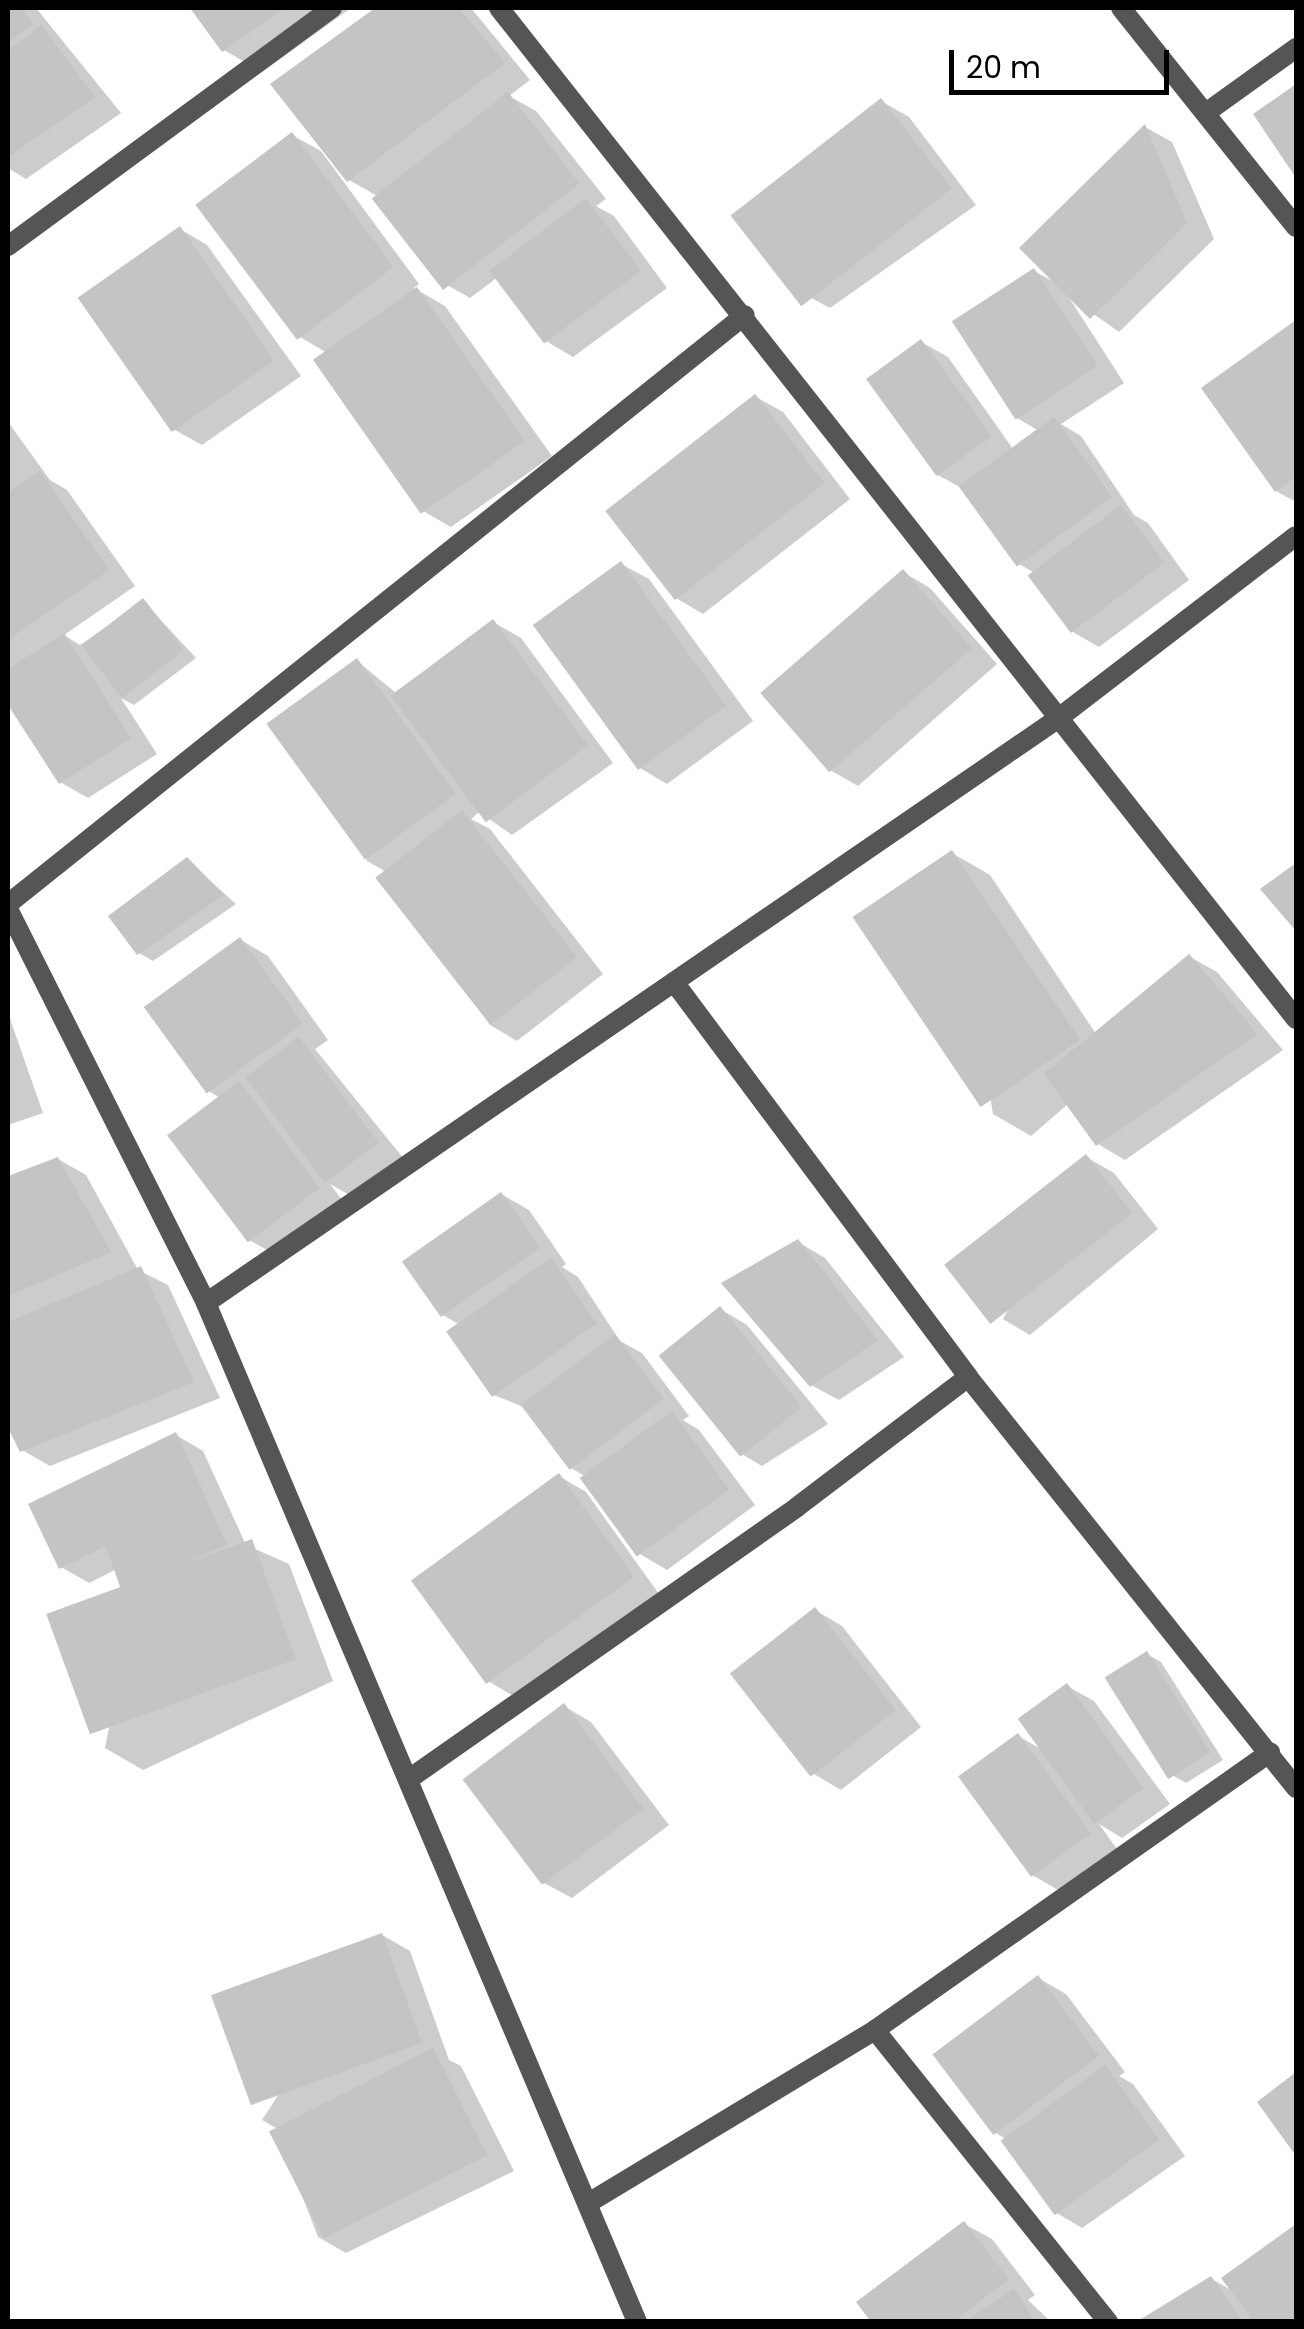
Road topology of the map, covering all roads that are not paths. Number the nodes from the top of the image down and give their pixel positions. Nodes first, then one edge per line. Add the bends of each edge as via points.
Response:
1 (332, 8) edge
2 (499, 8) edge
3 (1121, 8) edge
4 (1296, 48) edge
5 (1207, 112) junction
6 (1296, 227) edge
7 (8, 246) edge
8 (746, 315) junction
9 (1296, 536) edge
10 (1056, 720) junction
11 (8, 906) edge
12 (674, 982) junction
13 (1296, 1019) edge
14 (206, 1304) junction
15 (968, 1377) junction
16 (1270, 1752) junction
17 (409, 1779) junction
18 (1296, 1788) edge
19 (874, 2030) junction
20 (590, 2202) junction
21 (637, 2322) edge
22 (1108, 2322) edge

1 - 7 street
2 - 8 street via 696,262
3 - 5 street
4 - 5 street
5 - 6 street
8 - 10 street
8 - 11 street
9 - 10 street
10 - 12 street
10 - 13 street
11 - 14 street
12 - 14 street
12 - 15 street
14 - 17 street
15 - 16 street
15 - 17 street via 797,1507
16 - 18 street
16 - 19 street
17 - 20 street
19 - 20 street
19 - 22 street
20 - 21 street

